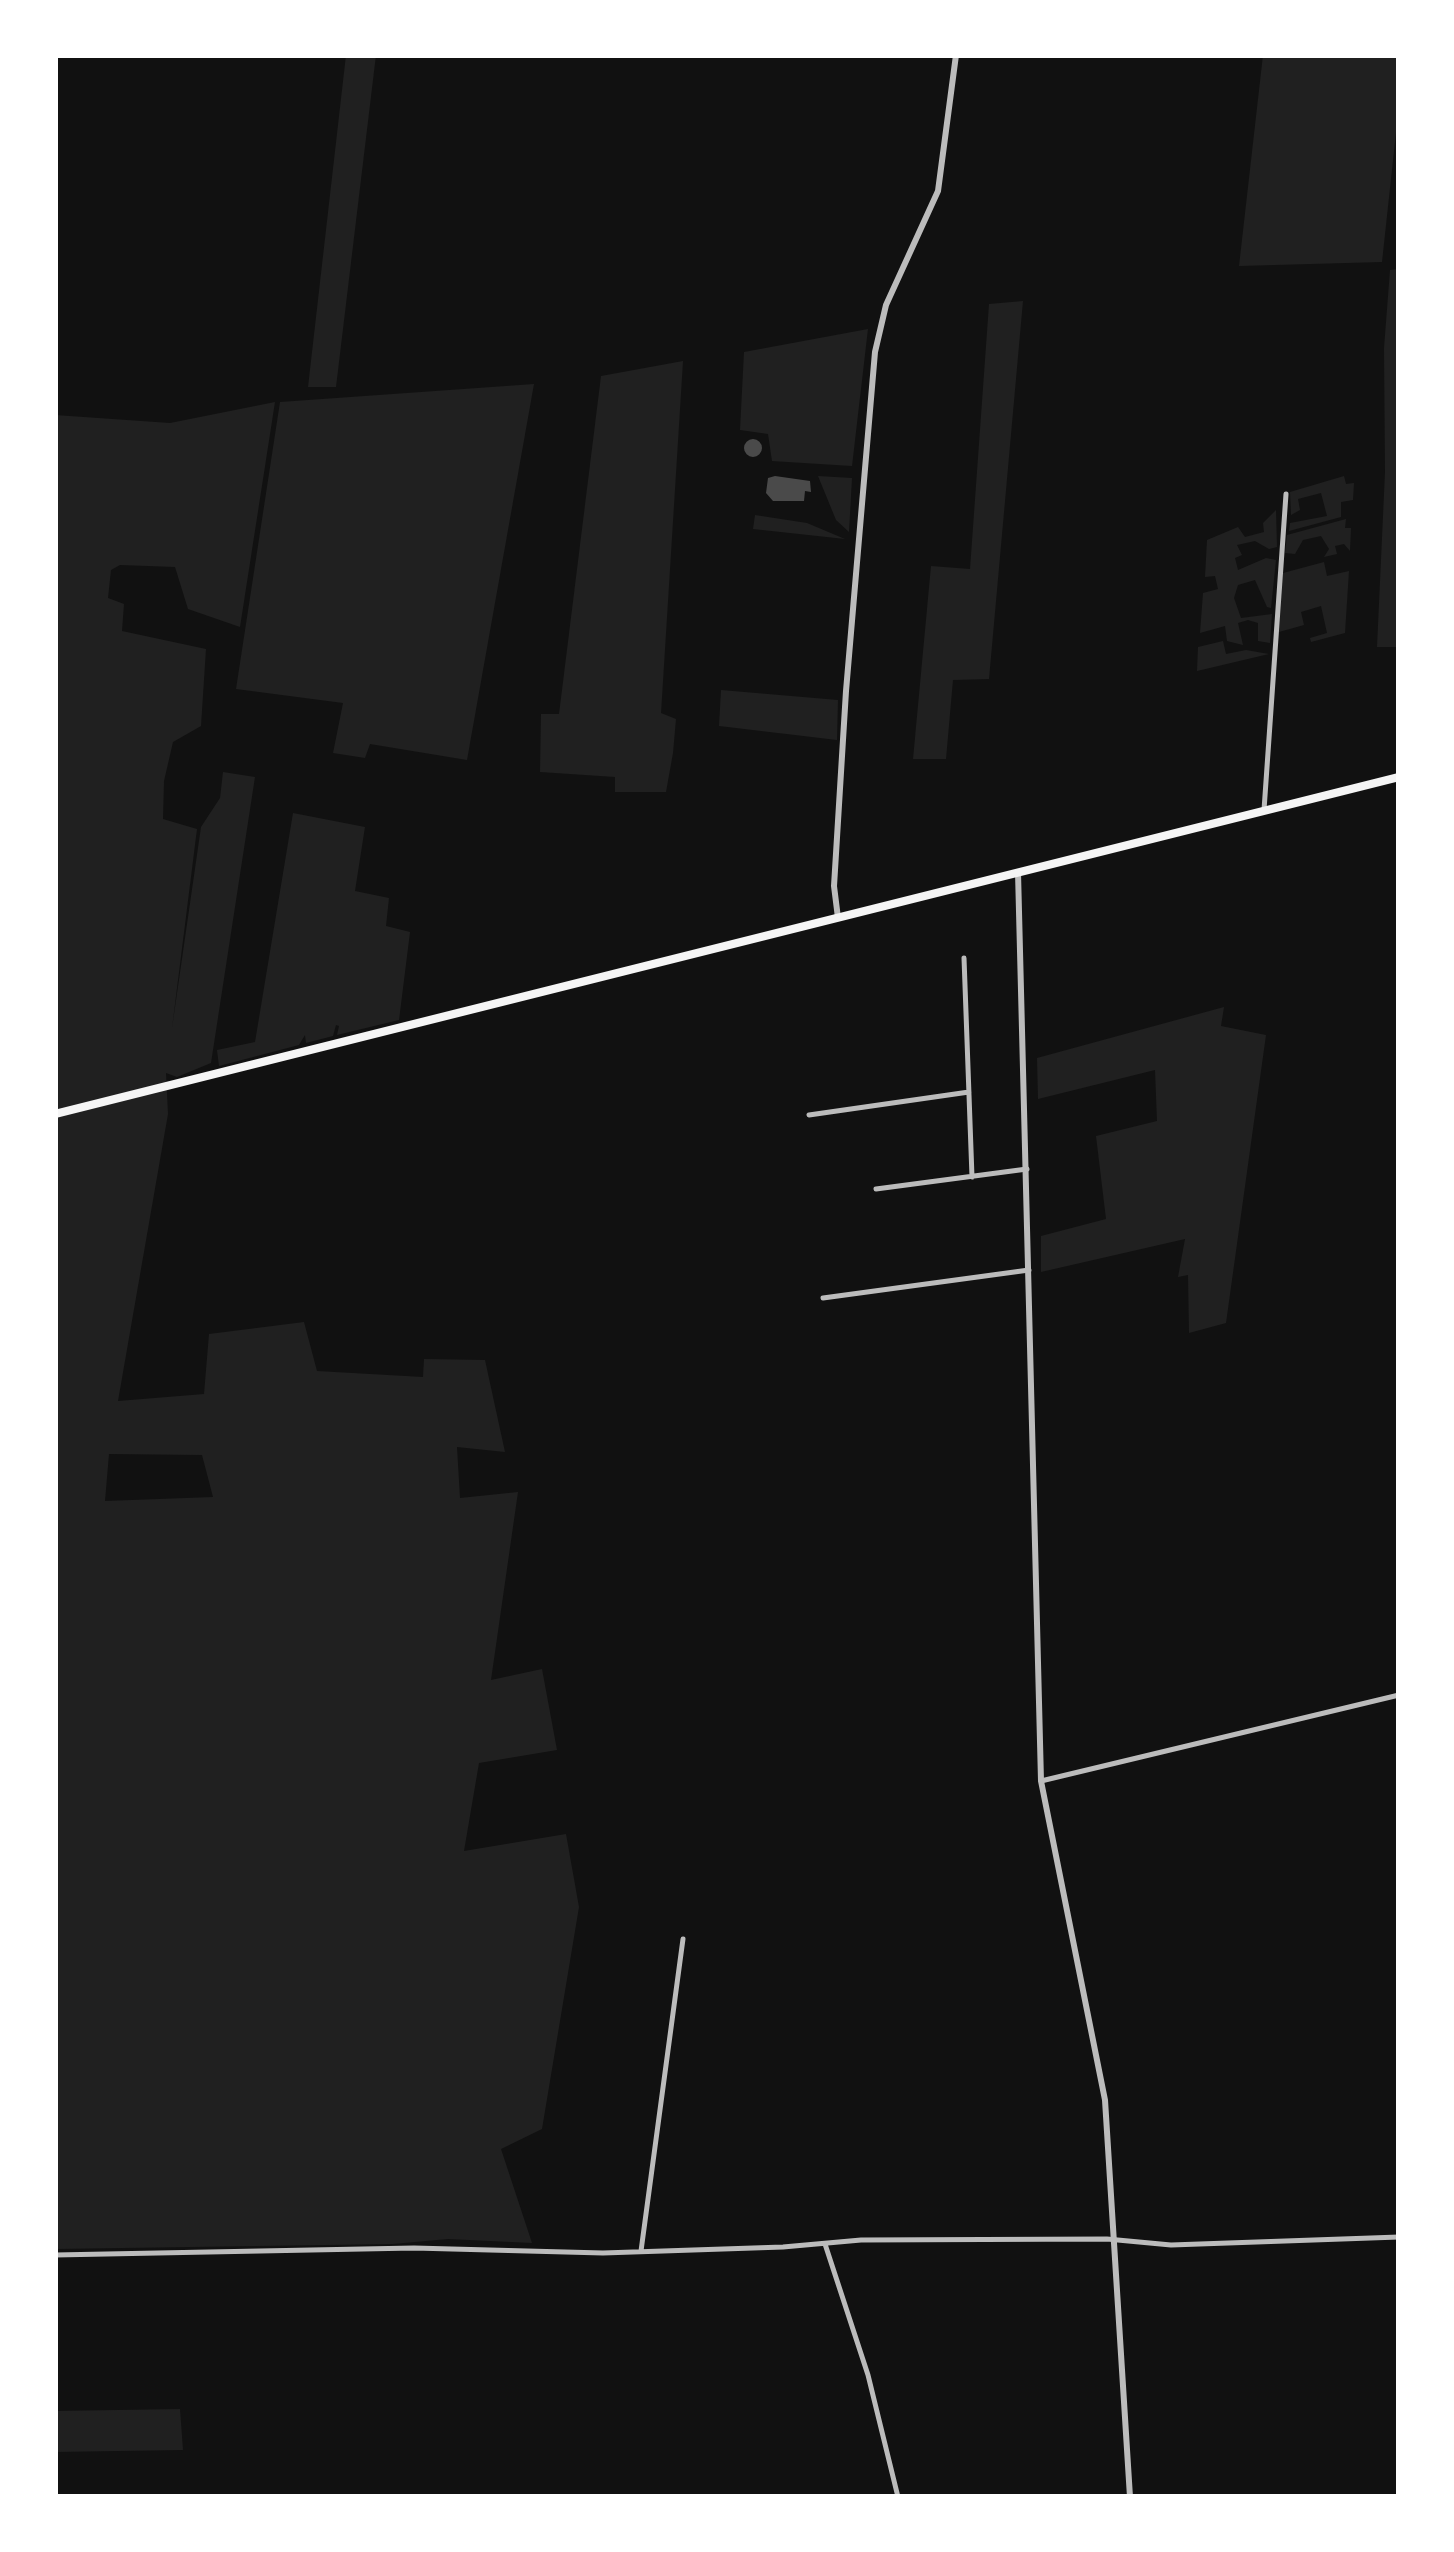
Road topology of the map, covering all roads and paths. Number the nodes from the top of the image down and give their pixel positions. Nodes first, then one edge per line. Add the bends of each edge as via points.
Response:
1 (956, 55) edge
2 (1286, 494) dead end
3 (1399, 777) edge
4 (1264, 811) junction
5 (1018, 872) junction
6 (838, 918) junction
7 (964, 958) dead end
8 (969, 1092) junction
9 (55, 1114) edge
10 (809, 1115) dead end
11 (1027, 1169) junction
12 (972, 1177) junction
13 (876, 1189) dead end
14 (1029, 1270) junction
15 (824, 1298) dead end
16 (1399, 1695) edge
17 (1041, 1781) junction
18 (683, 1938) dead end
19 (1399, 2237) edge
20 (1115, 2243) junction
21 (825, 2244) junction
22 (641, 2251) junction
23 (55, 2255) edge
24 (898, 2497) edge
25 (1130, 2497) edge

1 - 6 street via 938,191 886,305 876,352 846,691 834,886
2 - 4 street
3 - 4 main road
4 - 5 main road
5 - 6 main road
5 - 11 street
6 - 9 main road
7 - 8 street
8 - 10 street
8 - 12 street
11 - 12 street
11 - 14 street
12 - 13 street
14 - 15 street
14 - 17 street
16 - 17 street
17 - 20 street via 1098,2058
18 - 22 street
19 - 20 street
20 - 21 street
20 - 25 street
21 - 22 street
21 - 24 street
22 - 23 street

